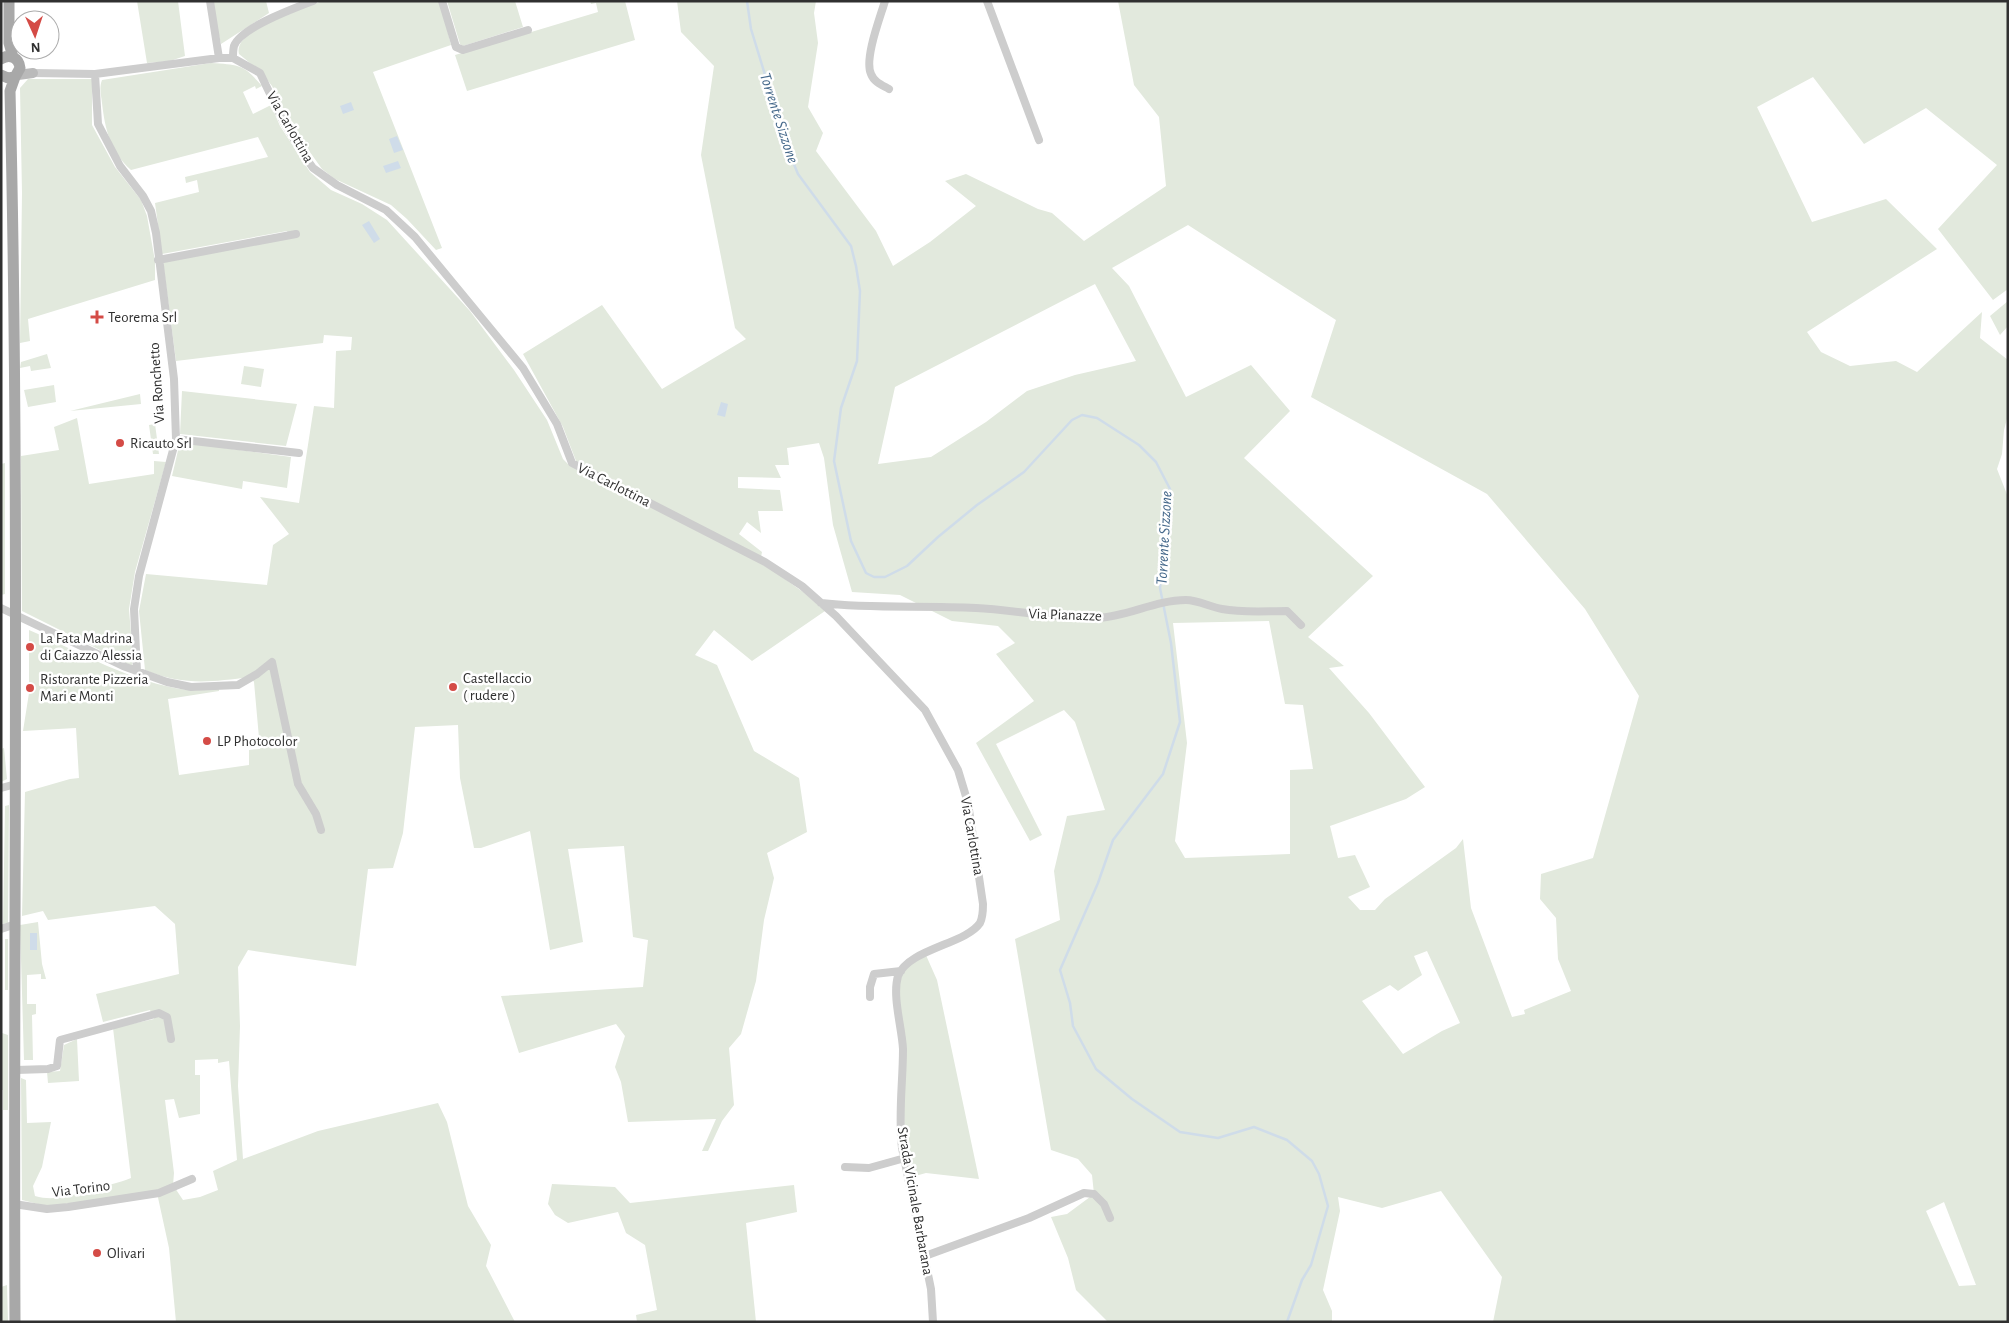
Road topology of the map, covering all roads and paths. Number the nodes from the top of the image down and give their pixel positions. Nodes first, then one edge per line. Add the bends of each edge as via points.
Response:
1 (9, 1) edge
2 (210, 1) edge
3 (313, 1) edge
4 (442, 1) edge
5 (885, 1) edge
6 (988, 1) edge
7 (528, 30) dead end
8 (219, 58) junction
9 (233, 58) junction
10 (10, 68) edge
11 (33, 73) joint
12 (95, 74) junction
13 (889, 89) dead end
14 (1039, 140) dead end
15 (296, 234) dead end
16 (158, 260) junction
17 (176, 439) junction
18 (300, 453) dead end
19 (821, 603) junction
20 (1, 608) edge
21 (15, 613) junction
22 (1301, 625) dead end
23 (137, 672) junction
24 (16, 784) junction
25 (1, 788) edge
26 (321, 830) dead end
27 (16, 924) junction
28 (1, 929) edge
29 (901, 971) junction
30 (870, 997) dead end
31 (171, 1039) dead end
32 (16, 1070) junction
33 (905, 1158) junction
34 (845, 1167) dead end
35 (192, 1179) dead end
36 (14, 1204) junction
37 (1110, 1218) dead end
38 (925, 1256) junction
39 (15, 1322) edge
40 (933, 1322) edge

1 - 10 main road
2 - 8 street
3 - 9 street via 259,24 238,40
4 - 7 street via 456,47 463,50
5 - 13 street via 869,59 870,74
6 - 14 street
8 - 9 street, Via Carlottina
8 - 12 street, Via Carlottina
9 - 19 street, Via Carlottina via 260,73 300,152 313,168 337,185 386,210 415,237 523,368 557,424 572,463 765,562
10 - 11 street
10 - 21 main road
11 - 12 street
12 - 16 street, Via Ronchetto via 98,124 120,166 151,212
15 - 16 street
16 - 17 street, Via Ronchetto via 174,379
17 - 18 street
17 - 23 street, Via Ronchetto via 139,576 134,608
19 - 22 street, Via Pianazze via 971,608 1098,618 1187,600 1224,610 1287,611
19 - 29 street, Via Carlottina via 925,710 958,770 968,803 983,914 972,932 934,949
20 - 21 street
21 - 23 street
21 - 24 main road
23 - 26 street via 191,687 238,685 272,662 298,784 316,814
24 - 25 street
24 - 27 main road
27 - 28 street
27 - 32 main road
29 - 30 street via 874,974
29 - 33 street, Strada Vicinale Barbarana via 896,990 903,1046 900,1114
31 - 32 street via 167,1017 160,1013 60,1040 56,1066
32 - 36 main road
33 - 34 street via 869,1168
33 - 38 street, Strada Vicinale Barbarana
35 - 36 street, Via Torino via 159,1193 68,1208 47,1209
36 - 39 main road
37 - 38 street via 1104,1204 1094,1194 1084,1193 1029,1218
38 - 40 street, Strada Vicinale Barbarana

